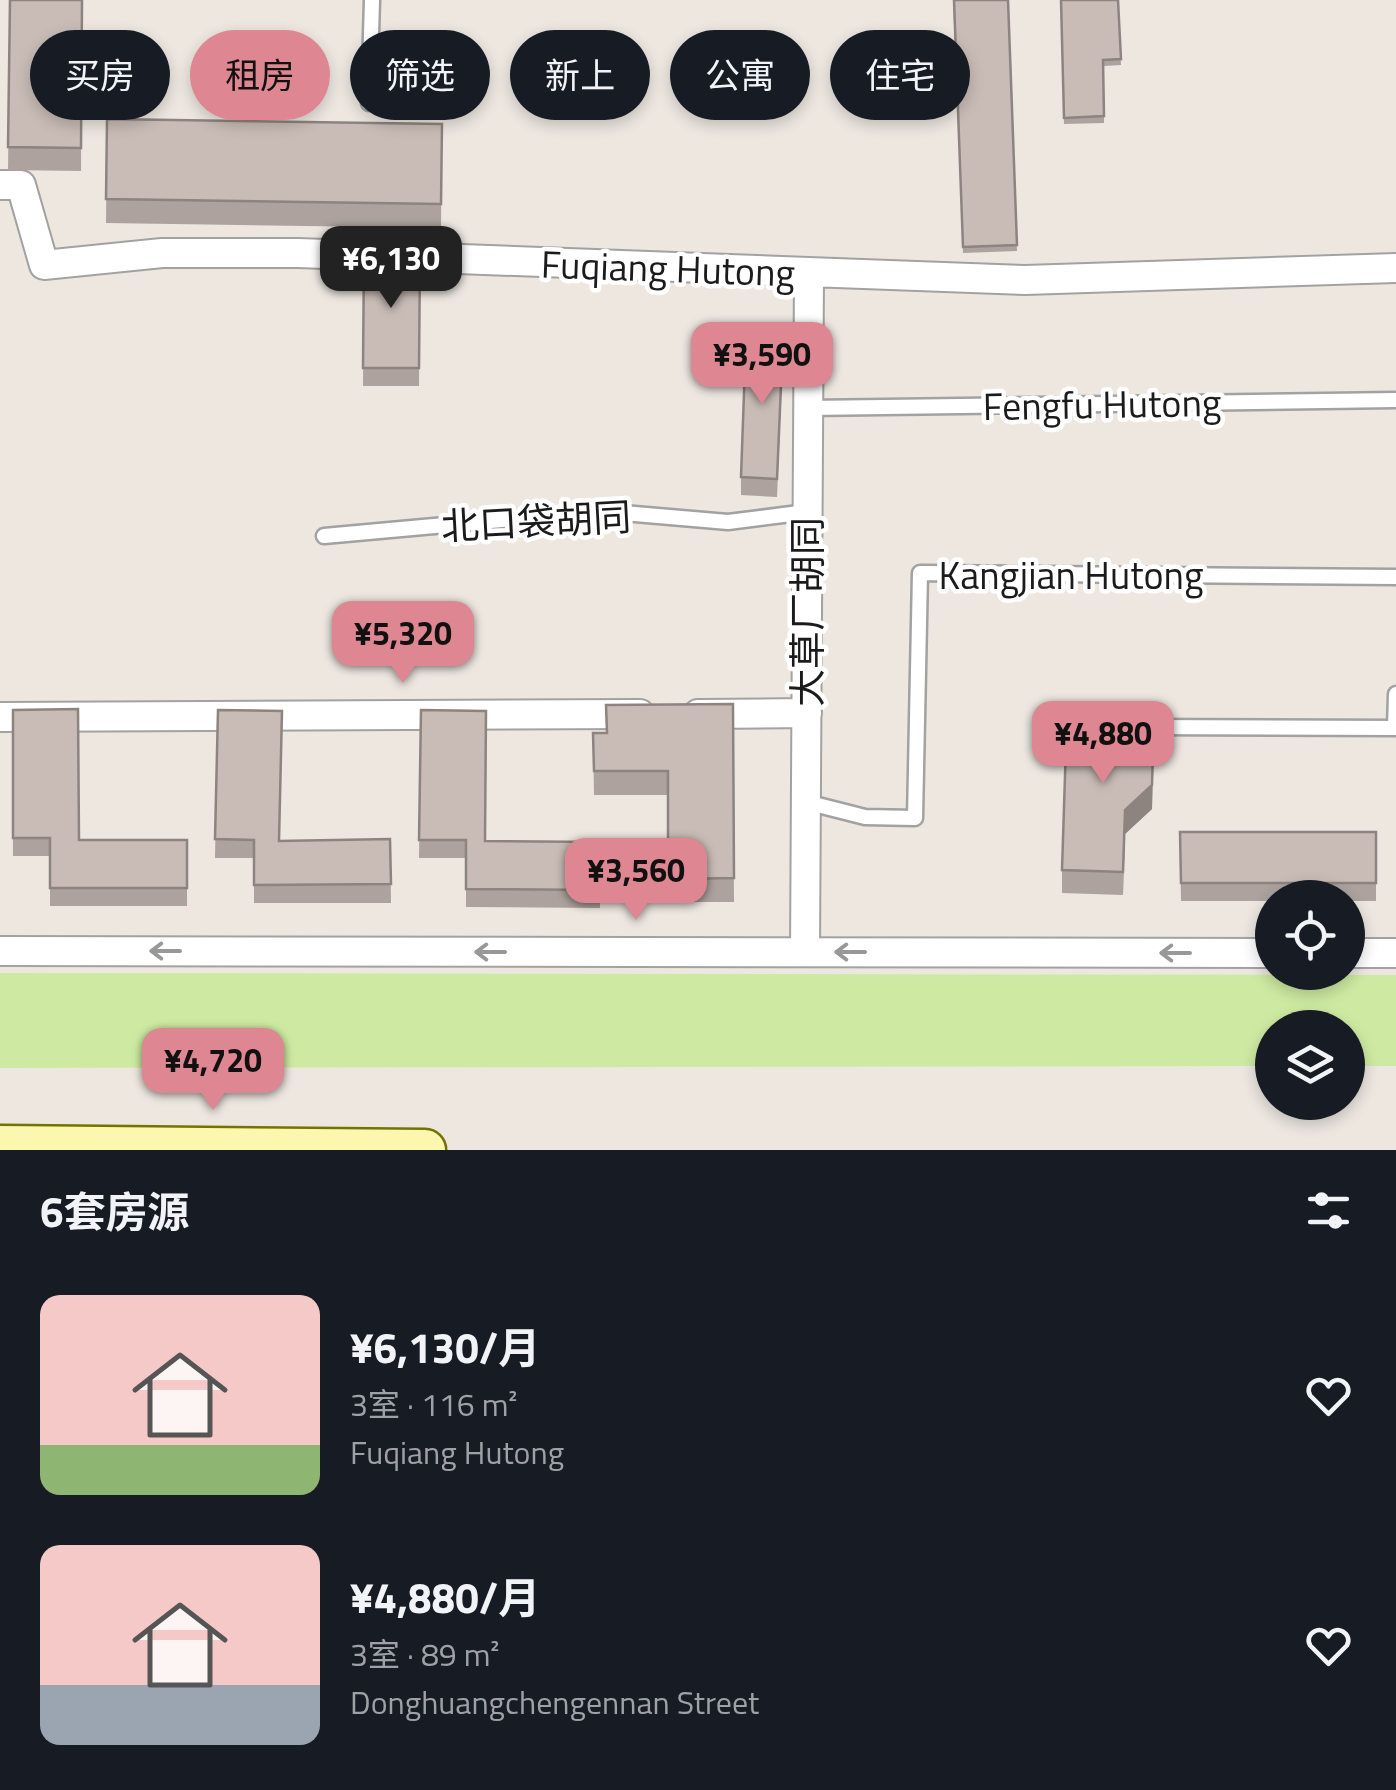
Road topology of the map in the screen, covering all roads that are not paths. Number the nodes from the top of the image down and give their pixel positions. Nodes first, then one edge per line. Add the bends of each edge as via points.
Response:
1 (372, 0) edge
2 (371, 30) edge
3 (0, 184) edge
4 (1396, 268) edge
5 (808, 273) junction
6 (1396, 400) edge
7 (808, 408) junction
8 (807, 512) junction
9 (324, 536) dead end
10 (1396, 577) edge
11 (1396, 694) edge
12 (807, 713) junction
13 (0, 717) edge
14 (1123, 727) edge
15 (806, 802) junction
16 (0, 951) edge
17 (805, 952) junction
18 (1255, 953) edge
19 (1365, 953) edge
20 (1396, 953) edge
21 (0, 1146) edge
22 (424, 1150) edge

1 - 2 lane
3 - 5 street, Fuqiang Hutong via 21,185 44,265 162,253 298,253
4 - 5 street, Fuqiang Hutong via 1024,280
5 - 7 street, 大草厂胡同
6 - 7 lane, Fengfu Hutong
7 - 8 street, 大草厂胡同
8 - 9 lane, 北口袋胡同 via 728,522 600,511
8 - 12 street, 大草厂胡同
10 - 15 lane, Kangjian Hutong via 920,573 915,818 865,816
11 - 14 lane via 1395,728
12 - 13 street
12 - 15 street, 大草厂胡同
15 - 17 street, 大草厂胡同
17 -> 16 street
18 -> 17 street
19 - 20 street
21 - 22 main road

